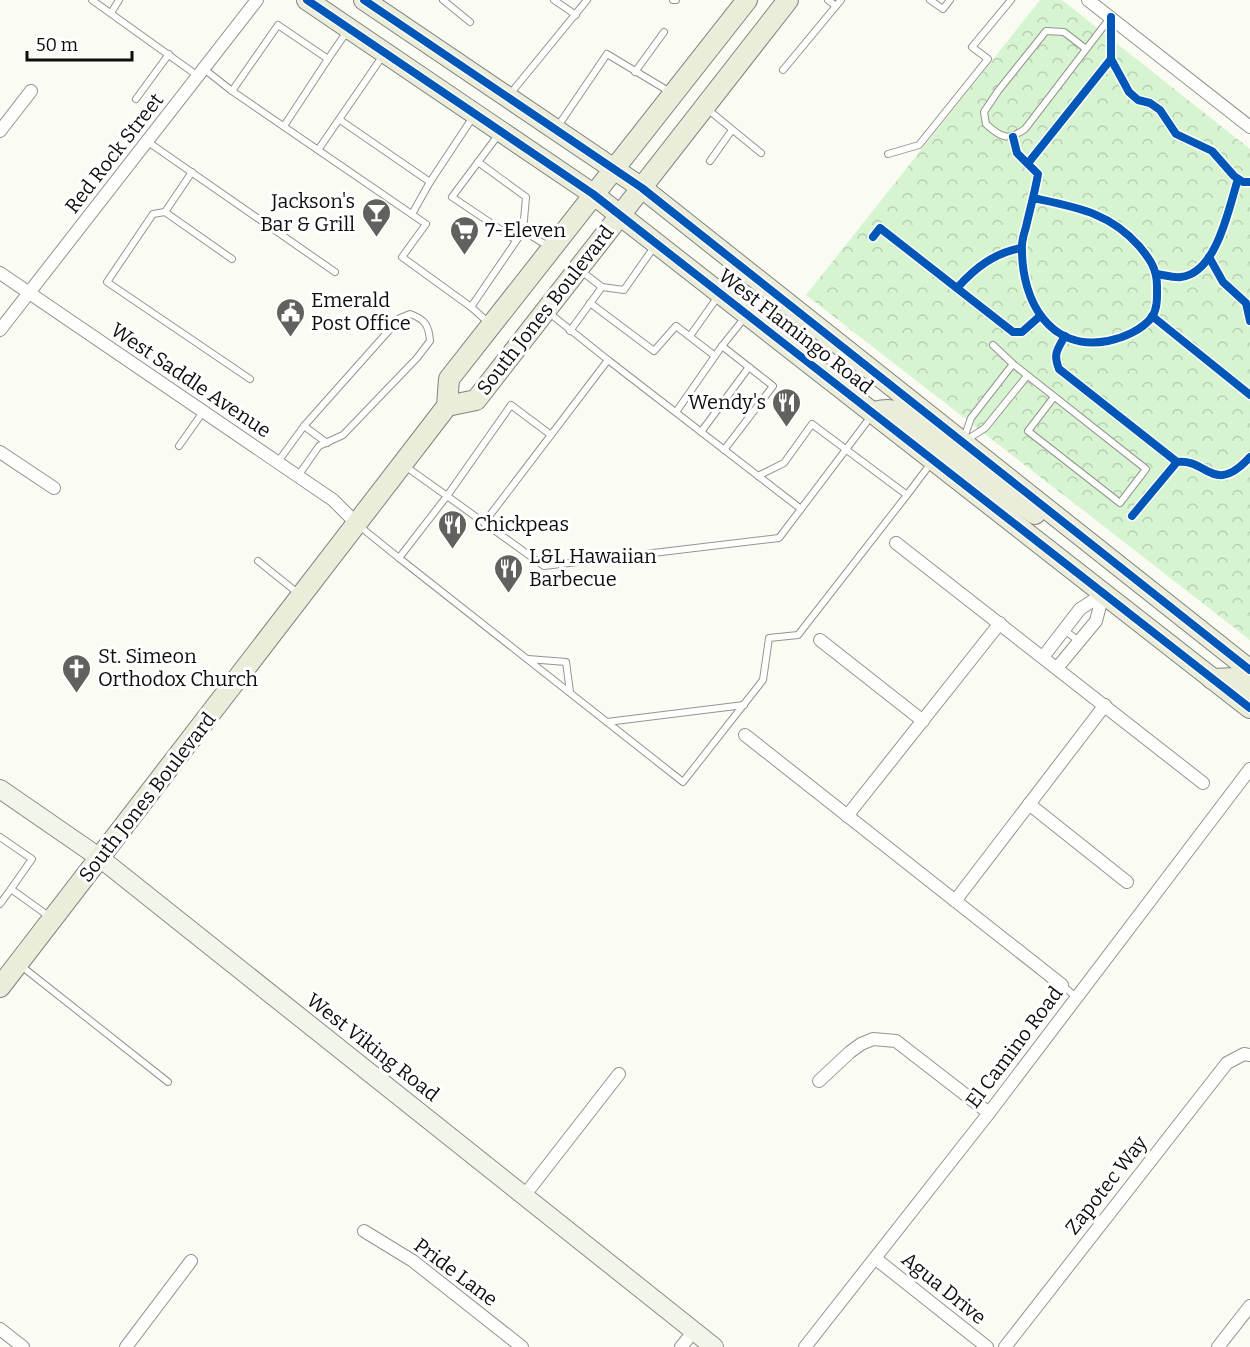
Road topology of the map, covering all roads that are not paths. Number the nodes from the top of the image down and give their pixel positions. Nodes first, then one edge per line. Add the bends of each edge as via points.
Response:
1 (92, 0) edge
2 (120, 0) edge
3 (257, 0) edge
4 (308, 0) edge
5 (364, 0) edge
6 (443, 0) edge
7 (554, 0) edge
8 (587, 0) edge
9 (747, 0) edge
10 (788, 0) edge
11 (828, 0) edge
12 (841, 0) edge
13 (930, 0) edge
14 (950, 0) edge
15 (1011, 0) edge
16 (1088, 0) edge
17 (836, 6) junction
18 (111, 13) junction
19 (576, 15) junction
20 (1111, 18) junction
21 (470, 22) dead end
22 (350, 28) junction
23 (664, 32) dead end
24 (1086, 49) junction
25 (385, 52) junction
26 (169, 54) junction
27 (328, 59) junction
28 (783, 70) dead end
29 (635, 72) junction
30 (201, 73) junction
31 (31, 91) dead end
32 (232, 91) junction
33 (673, 93) junction
34 (508, 97) junction
35 (136, 99) dead end
36 (705, 107) junction
37 (475, 114) junction
38 (340, 120) junction
39 (284, 126) junction
40 (1250, 127) edge
41 (556, 129) junction
42 (732, 130) junction
43 (0, 131) edge
44 (501, 132) junction
45 (148, 142) junction
46 (318, 150) junction
47 (761, 153) dead end
48 (888, 154) dead end
49 (710, 161) dead end
50 (478, 162) junction
51 (614, 168) junction
52 (192, 172) junction
53 (430, 182) junction
54 (642, 188) junction
55 (593, 194) junction
56 (165, 212) junction
57 (412, 214) junction
58 (620, 216) junction
59 (523, 231) junction
60 (516, 240) junction
61 (656, 243) junction
62 (551, 248) junction
63 (232, 259) dead end
64 (579, 268) junction
65 (335, 272) dead end
66 (0, 273) edge
67 (602, 287) junction
68 (29, 293) junction
69 (720, 294) junction
70 (590, 303) junction
71 (471, 307) junction
72 (546, 310) junction
73 (747, 315) junction
74 (491, 324) junction
75 (0, 330) edge
76 (570, 331) junction
77 (690, 336) junction
78 (993, 345) dead end
79 (722, 346) junction
80 (715, 356) junction
81 (608, 360) junction
82 (1013, 364) junction
83 (749, 367) junction
84 (1027, 376) junction
85 (250, 379) dead end
86 (1054, 397) junction
87 (447, 406) junction
88 (203, 412) junction
89 (676, 412) junction
90 (874, 412) junction
91 (304, 426) junction
92 (701, 432) junction
93 (551, 435) junction
94 (327, 443) junction
95 (962, 443) junction
96 (179, 446) dead end
97 (724, 450) junction
98 (846, 450) junction
99 (0, 452) edge
100 (933, 459) junction
101 (277, 463) junction
102 (403, 464) junction
103 (298, 476) junction
104 (758, 476) junction
105 (54, 488) dead end
106 (907, 495) junction
107 (447, 496) junction
108 (801, 509) junction
109 (1054, 515) junction
110 (484, 523) junction
111 (357, 524) junction
112 (896, 543) dead end
113 (399, 558) junction
114 (258, 561) dead end
115 (1103, 594) junction
116 (302, 596) junction
117 (1000, 623) junction
118 (1064, 630) junction
119 (820, 640) dead end
120 (1079, 641) junction
121 (1043, 657) junction
122 (528, 659) junction
123 (1057, 668) junction
124 (1250, 670) edge
125 (1212, 679) junction
126 (1250, 688) edge
127 (570, 692) junction
128 (744, 705) junction
129 (1105, 705) junction
130 (1250, 708) edge
131 (922, 721) junction
132 (607, 722) junction
133 (745, 735) dead end
134 (1250, 769) edge
135 (1203, 783) dead end
136 (0, 789) edge
137 (1029, 804) junction
138 (848, 816) junction
139 (0, 837) edge
140 (100, 858) junction
141 (1128, 882) dead end
142 (11, 889) junction
143 (955, 901) junction
144 (0, 904) edge
145 (53, 919) junction
146 (18, 964) junction
147 (1062, 985) joint
148 (0, 987) edge
149 (1076, 997) junction
150 (1247, 1054) edge
151 (619, 1074) dead end
152 (819, 1081) dead end
153 (168, 1082) dead end
154 (989, 1113) junction
155 (524, 1196) junction
156 (364, 1231) dead end
157 (876, 1259) junction
158 (191, 1261) dead end
159 (1250, 1306) edge
160 (0, 1329) edge
161 (694, 1331) junction
162 (23, 1347) edge
163 (126, 1347) edge
164 (522, 1347) edge
165 (681, 1347) edge
166 (714, 1347) edge
167 (805, 1347) edge
168 (987, 1347) edge
169 (1005, 1347) edge
170 (1218, 1347) edge

1 - 18 lane
2 - 18 lane
3 - 30 street, Red Rock Street
4 - 22 main road, West Flamingo Road
5 - 34 main road, West Flamingo Road
6 - 21 lane
7 - 19 lane
8 - 19 lane
9 - 33 main road, South Jones Boulevard
10 - 36 main road, South Jones Boulevard
11 - 17 lane
12 - 17 lane
13 - 14 lane via 943,9
15 - 48 lane via 972,47 988,59 981,68 919,145
16 - 20 street
17 - 28 lane
18 - 26 lane
19 - 34 lane
20 - 24 lane
20 - 40 street
22 - 25 main road, West Flamingo Road
22 - 27 lane
23 - 29 lane
24 - 24 lane via 1025,129 1013,137 1002,136 986,124 984,112 1046,31 1064,32
25 - 37 main road, West Flamingo Road
25 - 38 lane
26 - 30 lane
26 - 35 lane
27 - 32 lane via 278,26
27 - 39 lane
29 - 33 lane
29 - 41 lane via 607,54
30 - 32 lane
30 - 45 street, Red Rock Street
31 - 43 street
32 - 39 lane
33 - 51 main road, South Jones Boulevard
34 - 41 main road, West Flamingo Road
36 - 42 lane
36 - 54 main road, South Jones Boulevard
37 - 44 main road, West Flamingo Road
37 - 53 lane
38 - 46 lane
38 - 53 lane
39 - 46 lane
41 - 51 main road, West Flamingo Road
42 - 47 lane
42 - 49 lane
44 - 50 lane
44 - 55 main road, West Flamingo Road
45 - 52 lane
45 - 68 street, Red Rock Street
46 - 57 lane
50 - 59 lane via 526,197
50 - 60 lane via 452,197
51 - 54 main road, West Flamingo Road
51 - 55 main road, South Jones Boulevard
52 - 56 lane
52 - 65 lane
53 - 57 lane
54 - 58 main road, South Jones Boulevard
54 - 95 main road, West Flamingo Road
55 - 58 main road, West Flamingo Road
55 - 62 main road, South Jones Boulevard
56 - 63 lane
56 - 85 lane via 153,214 107,282
57 - 71 lane via 426,224 402,257
58 - 61 main road, West Flamingo Road
58 - 64 main road, South Jones Boulevard
59 - 60 lane
59 - 62 lane
60 - 71 lane
61 - 67 lane via 624,290
61 - 69 main road, West Flamingo Road
62 - 74 main road, South Jones Boulevard
64 - 67 lane
64 - 72 main road, South Jones Boulevard
66 - 68 street, West Saddle Avenue
67 - 70 lane
68 - 75 street, Red Rock Street
68 - 88 street, West Saddle Avenue
69 - 73 main road, West Flamingo Road
69 - 77 lane
70 - 76 lane
70 - 77 lane via 654,351 676,326
71 - 74 lane
72 - 76 lane
72 - 87 main road, South Jones Boulevard via 476,400
73 - 79 lane
73 - 90 main road, West Flamingo Road
74 - 87 main road, South Jones Boulevard via 449,379
76 - 81 lane
77 - 80 lane
78 - 82 lane
79 - 80 lane
79 - 83 lane
80 - 89 lane
81 - 89 lane
81 - 93 lane
82 - 84 lane
82 - 95 lane via 971,417
83 - 92 lane
83 - 97 lane via 773,386
84 - 86 lane
84 - 95 lane via 985,428
86 - 86 lane via 1146,469 1120,503 1028,431
87 - 102 main road, South Jones Boulevard
88 - 96 lane
88 - 101 street, West Saddle Avenue
89 - 92 lane
90 - 95 main road via 894,411 943,446 952,449
90 - 98 lane
90 - 100 main road, West Flamingo Road
91 - 94 lane
91 - 94 lane via 400,318 410,314 421,318 429,328 430,341 343,435
91 - 101 lane
92 - 97 lane
93 - 107 lane via 511,405
93 - 110 lane
94 - 103 lane via 319,446
95 - 109 main road, West Flamingo Road
97 - 104 lane
98 - 104 lane via 812,424 784,462
98 - 106 lane
98 - 108 lane
99 - 105 street
100 - 106 lane
100 - 109 main road via 962,460 1024,508 1041,517
100 - 115 main road, West Flamingo Road
101 - 103 street, West Saddle Avenue
102 - 107 lane
102 - 111 main road, South Jones Boulevard
103 - 111 street, West Saddle Avenue via 333,500
104 - 108 lane
106 - 128 lane via 798,635 769,638 763,680
107 - 110 lane
107 - 113 lane
108 - 110 lane via 779,538 544,566
109 - 124 main road, West Flamingo Road
111 - 113 lane
111 - 116 main road, South Jones Boulevard
112 - 117 street
113 - 122 lane
114 - 116 lane
115 - 118 street via 1080,609
115 - 120 street via 1096,621
115 - 125 main road, West Flamingo Road
116 - 140 main road, South Jones Boulevard
117 - 121 street
117 - 131 street
118 - 120 lane
118 - 121 street
119 - 131 street
120 - 123 street
121 - 123 street
122 - 127 lane
122 - 127 lane via 566,662
123 - 129 street
125 - 126 main road via 1237,678
125 - 130 main road, West Flamingo Road
127 - 132 lane
128 - 132 lane
128 - 132 lane via 683,782
129 - 135 street
129 - 137 street
131 - 138 street
133 - 138 street
134 - 149 street, El Camino Road
136 - 140 street, West Viking Road
137 - 141 street
137 - 143 street
138 - 143 street
139 - 142 lane via 32,859
140 - 145 main road, South Jones Boulevard
140 - 155 street, West Viking Road
142 - 144 lane
142 - 145 lane
143 - 147 street
145 - 146 main road, South Jones Boulevard
146 - 148 main road, South Jones Boulevard
146 - 153 lane
147 - 149 lane
149 - 154 street, El Camino Road
150 - 169 street, Zapotec Way via 1227,1063
151 - 155 street
152 - 154 street via 861,1044 873,1039 896,1041
154 - 157 street, El Camino Road
155 - 161 street, West Viking Road
156 - 164 street, Pride Lane via 413,1261
157 - 167 street, El Camino Road
157 - 168 street, Agua Drive
158 - 163 street
159 - 170 street
160 - 162 street
161 - 165 street
161 - 166 street, West Viking Road

